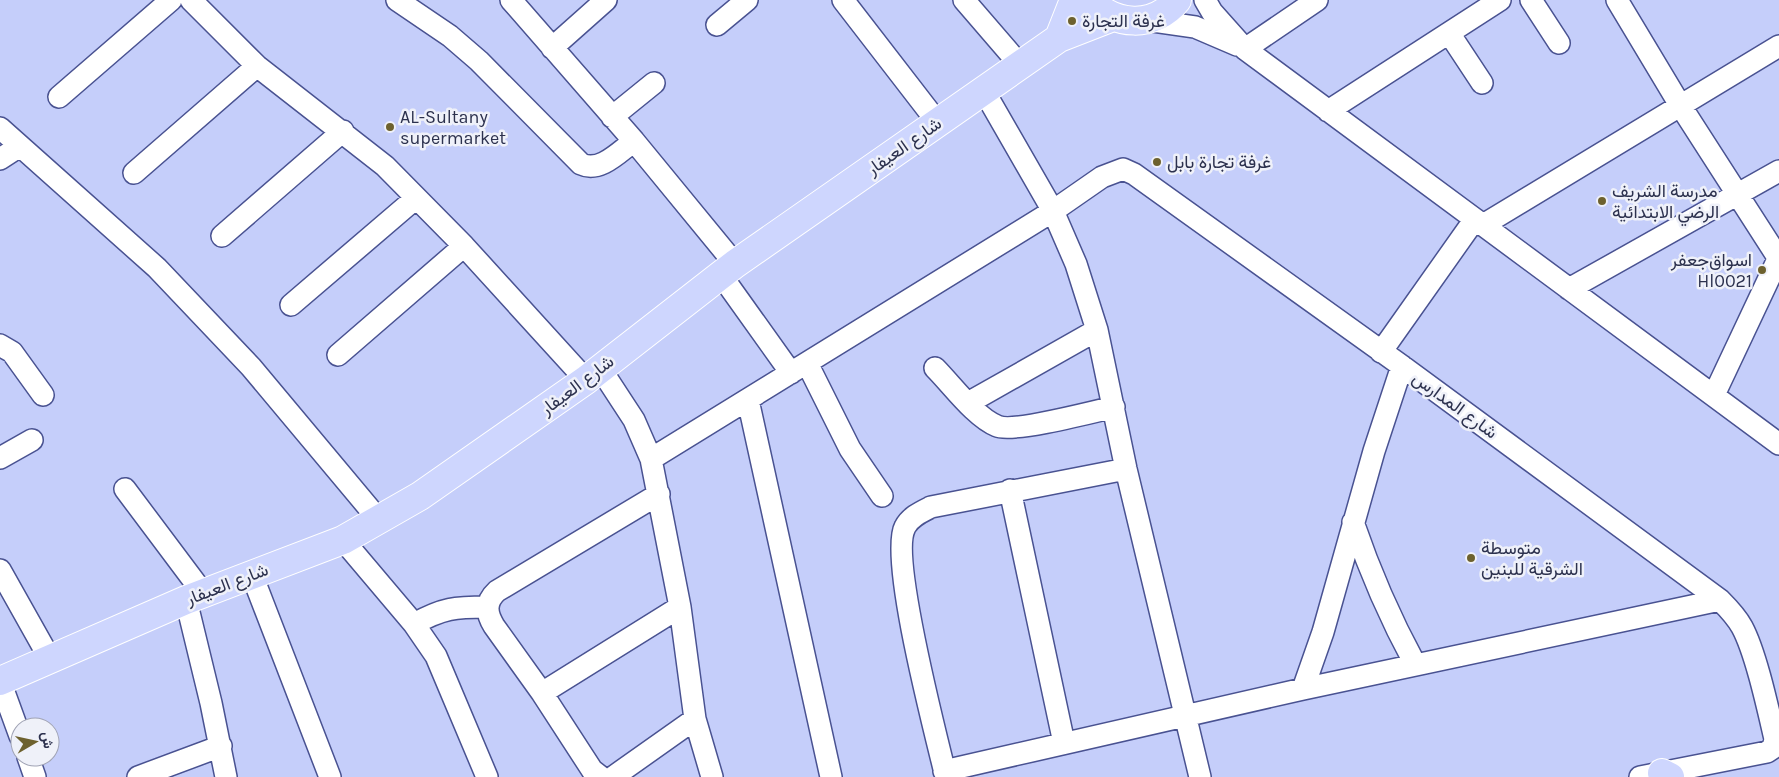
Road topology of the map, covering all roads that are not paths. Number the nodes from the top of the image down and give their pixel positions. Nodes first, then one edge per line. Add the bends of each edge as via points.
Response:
1 (171, 0) edge
2 (191, 0) edge
3 (397, 0) edge
4 (511, 0) edge
5 (606, 0) edge
6 (747, 0) edge
7 (843, 0) edge
8 (964, 0) edge
9 (1074, 0) edge
10 (1090, 0) edge
11 (1178, 0) edge
12 (1204, 0) edge
13 (1318, 0) edge
14 (1500, 0) edge
15 (1531, 0) edge
16 (1617, 0) edge
17 (1113, 17) junction
18 (1146, 20) junction
19 (717, 25) dead end
20 (1449, 32) junction
21 (1059, 38) junction
22 (1559, 43) dead end
23 (1779, 46) edge
24 (552, 48) junction
25 (1245, 49) junction
26 (1020, 65) junction
27 (257, 66) junction
28 (654, 83) dead end
29 (1482, 83) dead end
30 (984, 91) junction
31 (59, 97) dead end
32 (1680, 105) junction
33 (1328, 111) junction
34 (612, 116) junction
35 (938, 123) junction
36 (0, 128) edge
37 (342, 131) junction
38 (634, 141) junction
39 (20, 146) junction
40 (0, 159) edge
41 (1779, 171) edge
42 (134, 173) dead end
43 (1737, 195) junction
44 (416, 198) junction
45 (1053, 211) junction
46 (1479, 222) junction
47 (222, 236) dead end
48 (464, 246) junction
49 (1779, 258) edge
50 (728, 270) junction
51 (1569, 289) junction
52 (291, 305) dead end
53 (1097, 330) junction
54 (0, 345) edge
55 (1381, 352) junction
56 (338, 355) dead end
57 (1402, 366) junction
58 (799, 368) junction
59 (935, 368) dead end
60 (593, 374) junction
61 (43, 395) dead end
62 (1714, 395) junction
63 (748, 400) junction
64 (968, 403) junction
65 (1114, 407) junction
66 (32, 440) dead end
67 (1779, 444) edge
68 (0, 458) edge
69 (651, 459) junction
70 (1126, 468) junction
71 (125, 489) dead end
72 (1010, 490) junction
73 (659, 494) junction
74 (882, 496) dead end
75 (379, 520) junction
76 (1353, 522) junction
77 (344, 540) junction
78 (0, 570) edge
79 (252, 575) junction
80 (194, 597) junction
81 (1720, 600) junction
82 (487, 607) junction
83 (680, 607) junction
84 (414, 624) junction
85 (50, 659) junction
86 (1415, 664) junction
87 (0, 681) edge
88 (1304, 689) junction
89 (542, 693) junction
90 (1187, 715) junction
91 (13, 717) edge
92 (695, 719) junction
93 (1064, 743) junction
94 (221, 746) junction
95 (945, 774) edge
96 (1657, 776) edge
97 (138, 777) edge
98 (226, 777) edge
99 (330, 777) edge
100 (487, 777) edge
101 (601, 777) edge
102 (613, 777) edge
103 (712, 777) edge
104 (831, 777) edge
105 (1200, 777) edge

1 - 31 street
2 - 27 street
3 - 38 street via 450,36 479,61 581,164 589,168 598,166
4 - 24 street
5 - 24 street
6 - 19 street
7 - 35 street
8 - 26 street
9 - 21 main road
10 - 17 main road
11 - 18 main road via 1163,13
12 - 25 street
13 - 25 street
14 - 20 street
15 - 22 street
16 - 32 street
17 - 18 main road
17 - 21 main road, شارع العيفار
18 - 25 street via 1195,27
20 - 29 street
20 - 33 street
21 - 26 main road, شارع العيفار
23 - 32 street
24 - 34 street
25 - 33 street
26 - 30 main road, شارع العيفار
27 - 37 street
27 - 42 street
28 - 34 street
30 - 35 main road, شارع العيفار
30 - 45 street
32 - 43 street
32 - 46 street
33 - 46 street
34 - 38 street
35 - 50 main road, شارع العيفار
36 - 39 street
37 - 44 street via 385,166
37 - 47 street
38 - 50 street
39 - 40 street
39 - 75 street via 157,268 251,367
41 - 43 street
43 - 49 street
43 - 51 street
44 - 48 street
44 - 52 street
45 - 53 street via 1076,264
45 - 55 street, شارع المدارس via 1102,178 1123,169
45 - 58 street
46 - 51 street
46 - 55 street
48 - 56 street
48 - 60 street
49 - 62 street
50 - 58 street
50 - 60 main road, شارع العيفار
51 - 62 street
53 - 64 street
53 - 65 street
54 - 61 street via 12,352
55 - 57 street, شارع المدارس
57 - 76 street
57 - 81 street, شارع المدارس
58 - 63 street
58 - 74 street
59 - 64 street
60 - 69 street via 634,420
60 - 75 main road, شارع العيفار via 420,496
62 - 67 street
63 - 69 street
63 - 104 street
64 - 65 street via 991,423 1005,428
65 - 70 street
66 - 68 street
69 - 73 street
70 - 72 street
70 - 90 street
71 - 80 street
72 - 93 street
72 - 95 street via 931,507 915,515 904,527 900,543 903,585
73 - 82 street via 497,591
73 - 83 street
75 - 77 main road, شارع العيفار
76 - 86 street via 1369,571
76 - 88 street
77 - 79 main road, شارع العيفار
77 - 84 street
78 - 85 street
79 - 80 main road, شارع العيفار
79 - 99 street
80 - 85 main road, شارع العيفار
80 - 94 street
81 - 86 street
81 - 96 street, شارع المدارس via 1739,622 1752,653 1774,732 1773,748
82 - 84 street via 438,611
82 - 89 street via 494,626
83 - 89 street
83 - 92 street
84 - 100 street via 436,656 449,683
85 - 87 main road, شارع العيفار
86 - 88 street
87 - 91 street
88 - 90 street
89 - 101 street via 592,770
90 - 93 street
90 - 105 street
92 - 102 street
92 - 103 street
93 - 95 street
94 - 97 street
94 - 98 street

